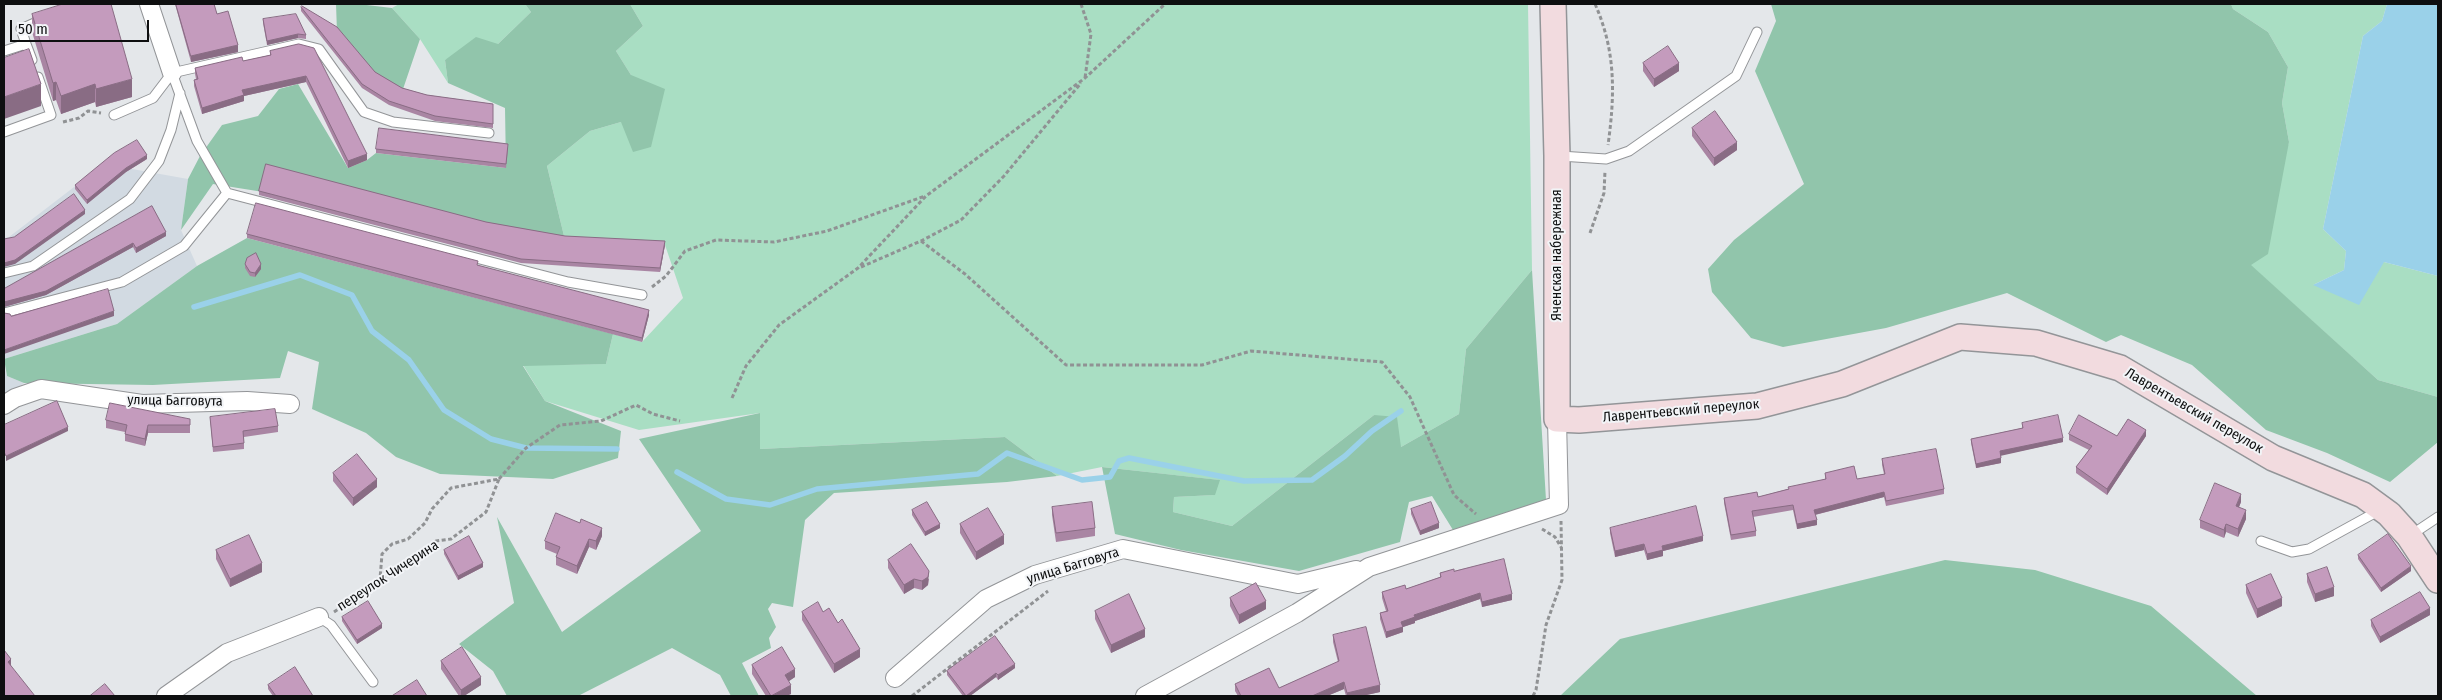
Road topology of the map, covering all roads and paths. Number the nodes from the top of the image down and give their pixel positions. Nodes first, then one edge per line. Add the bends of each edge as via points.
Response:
1 (149, 4) edge
2 (1081, 4) edge
3 (1165, 4) edge
4 (1553, 4) edge
5 (1595, 4) edge
6 (53, 18) edge
7 (1757, 32) dead end
8 (26, 44) junction
9 (4, 51) edge
10 (172, 73) junction
11 (1085, 78) junction
12 (180, 93) junction
13 (85, 102) edge
14 (88, 111) junction
15 (114, 114) joint
16 (52, 115) junction
17 (4, 132) edge
18 (489, 133) dead end
19 (1557, 156) junction
20 (1606, 159) junction
21 (227, 193) junction
22 (926, 196) junction
23 (1590, 233) dead end
24 (921, 241) junction
25 (858, 268) junction
26 (4, 273) edge
27 (642, 295) joint
28 (4, 313) edge
29 (732, 398) dead end
30 (290, 404) dead end
31 (4, 406) edge
32 (1557, 419) junction
33 (680, 421) dead end
34 (499, 479) junction
35 (1559, 505) junction
36 (2382, 509) junction
37 (2438, 517) edge
38 (1491, 527) junction
39 (2409, 536) junction
40 (2261, 541) dead end
41 (1369, 567) junction
42 (380, 579) junction
43 (2438, 580) edge
44 (1054, 586) dead end
45 (319, 617) junction
46 (895, 678) dead end
47 (373, 682) dead end
48 (166, 696) edge
49 (912, 696) edge
50 (1145, 696) edge
51 (1533, 696) edge

1 - 10 street
2 - 11 path via 1091,34
3 - 11 path
4 - 19 street, Яченская набережная
5 - 20 path via 1602,18 1612,60 1614,104
6 - 8 lane via 21,28
7 - 20 lane via 1736,76 1629,151
8 - 9 lane
8 - 16 lane
10 - 12 lane
10 - 15 lane via 153,98
10 - 18 lane via 300,44 319,50 364,112 393,122
11 - 22 path
11 - 24 path via 1004,176 961,220
12 - 21 lane via 197,141
12 - 26 lane via 159,161 130,200 33,266
13 - 14 path
14 - 15 path
14 - 16 path via 79,118 63,122
16 - 17 lane
19 - 20 lane
19 - 32 street, Яченская набережная
20 - 23 path via 1604,193
21 - 27 lane via 568,282
21 - 28 lane via 184,246 122,282
22 - 25 path
22 - 27 path via 827,231 774,242 716,240 685,251 666,276
24 - 25 path
24 - 38 path via 965,274 1066,365 1202,365 1251,350 1382,362 1410,397 1454,495
25 - 29 path via 780,325 746,366
30 - 31 street, улица Багговута via 142,404 41,389 15,398
32 - 35 street, Яченская набережная
32 - 36 street, Лаврентьевский переулок via 1757,406 1842,384 1960,337 2036,343 2120,368 2273,458 2363,494
33 - 34 path, переулок Чичерина via 652,414 636,405 602,421 560,425 526,448
34 - 42 path, переулок Чичерина via 486,512 451,539 436,541
34 - 42 path via 451,488 432,509 425,523 408,539 392,544 382,554
35 - 38 street
35 - 51 path via 1562,580 1546,625
36 - 39 street, Лаврентьевский переулок
36 - 40 lane via 2309,548 2292,552
37 - 39 lane
38 - 41 street
39 - 43 street, Лаврентьевский переулок
41 - 46 street, улица Багговута via 1298,584 1124,549 1034,575 986,599
41 - 50 street via 1297,614
42 - 45 path, переулок Чичерина via 330,614
44 - 49 path
45 - 47 lane via 331,625
45 - 48 street via 227,653

